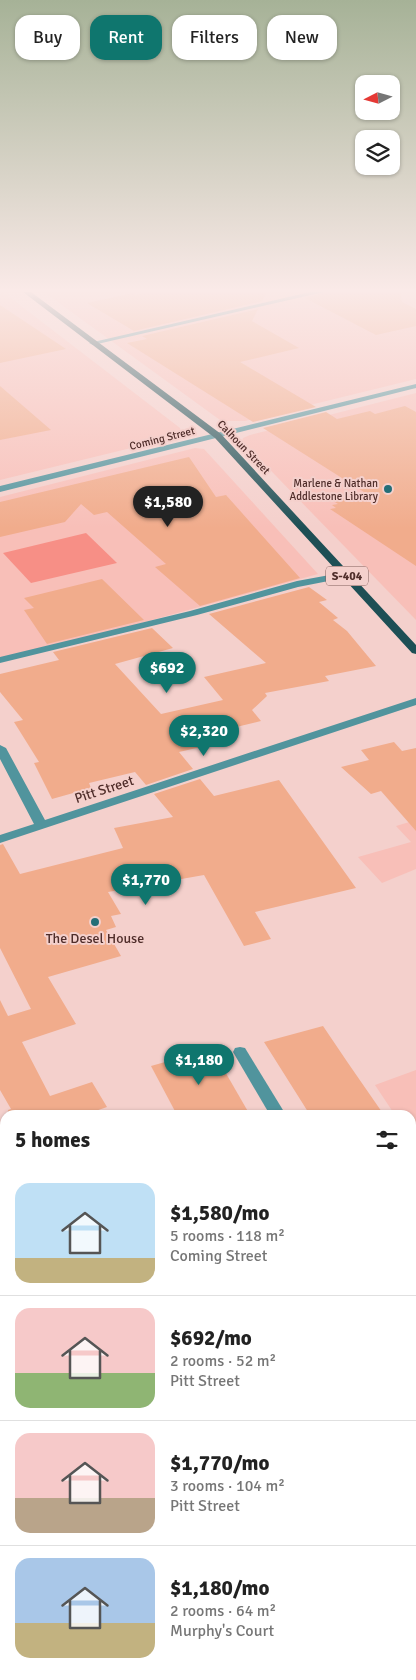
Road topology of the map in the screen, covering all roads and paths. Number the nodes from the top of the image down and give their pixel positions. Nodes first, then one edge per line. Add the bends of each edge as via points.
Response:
1 (130, 370) edge
2 (416, 386) edge
3 (218, 436) junction
4 (0, 489) edge
5 (346, 575) junction
6 (416, 651) edge
7 (0, 660) edge
8 (416, 701) edge
9 (0, 748) edge
10 (41, 825) junction
11 (0, 839) edge
12 (240, 1052) dead end
13 (275, 1110) edge

1 - 3 main road, Calhoun Street / S-404
2 - 3 street, Coming Street
3 - 4 street, Coming Street
3 - 5 main road, Calhoun Street / S-404
5 - 6 main road, Calhoun Street / S-404
5 - 7 street via 290,586 168,620
8 - 10 street, Pitt Street
9 - 10 street
10 - 11 street, Pitt Street
12 - 13 street

